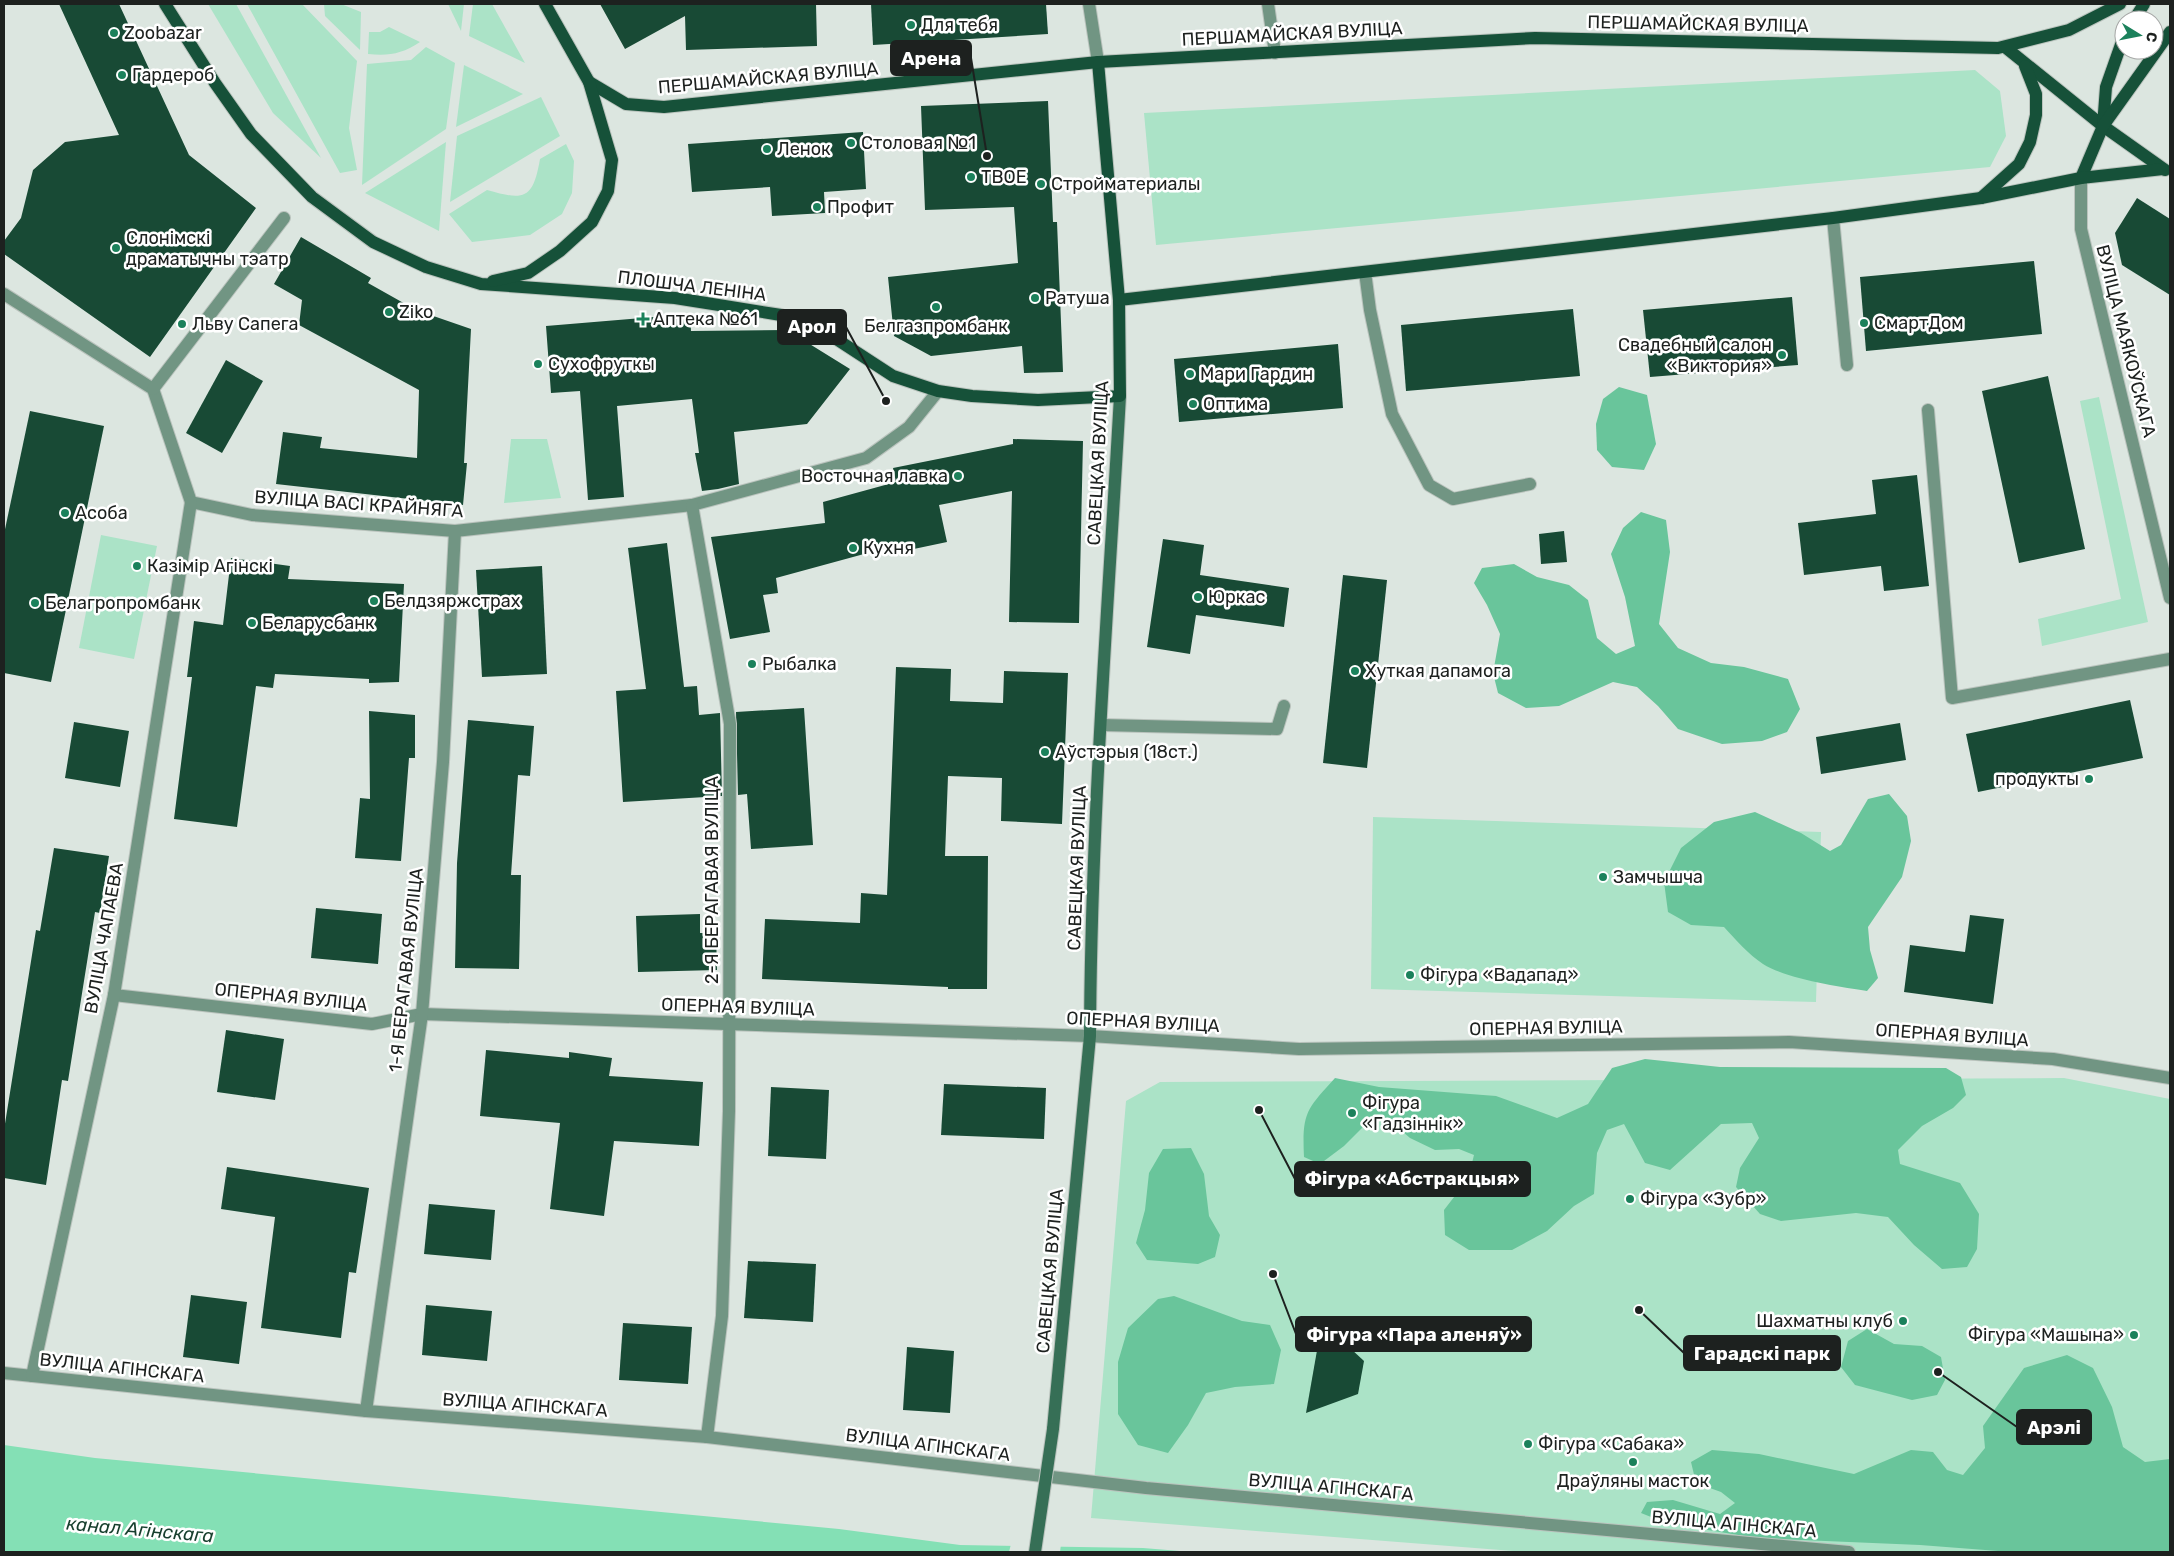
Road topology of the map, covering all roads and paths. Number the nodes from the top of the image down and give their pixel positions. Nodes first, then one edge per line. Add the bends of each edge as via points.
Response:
1 (165, 4) edge
2 (545, 4) edge
3 (1089, 4) edge
4 (1268, 4) edge
5 (2120, 4) edge
6 (2170, 32) edge
7 (2004, 48) junction
8 (1275, 53) junction
9 (2116, 60) edge
10 (1098, 62) junction
11 (2025, 64) junction
12 (590, 82) junction
13 (2104, 126) junction
14 (2167, 171) edge
15 (2081, 178) junction
16 (1981, 198) junction
17 (284, 218) dead end
18 (1833, 218) junction
19 (1365, 272) junction
20 (481, 284) junction
21 (6, 295) edge
22 (1119, 300) junction
23 (1848, 365) dead end
24 (153, 389) junction
25 (938, 391) junction
26 (1120, 396) junction
27 (1928, 410) dead end
28 (1530, 484) dead end
29 (191, 502) junction
30 (692, 505) junction
31 (455, 531) junction
32 (2170, 598) edge
33 (2170, 659) edge
34 (1284, 706) dead end
35 (1101, 725) junction
36 (114, 995) junction
37 (422, 1014) junction
38 (729, 1024) junction
39 (1090, 1036) junction
40 (2170, 1078) edge
41 (4, 1373) edge
42 (32, 1376) junction
43 (366, 1411) junction
44 (707, 1437) junction
45 (1035, 1552) edge
46 (1849, 1552) edge

1 - 20 main road, ПЛОШЧА ЛЕНІНА via 251,134 312,197 373,242 426,267
2 - 12 main road
3 - 10 street, САВЕЦКАЯ ВУЛІЦА
4 - 8 street
5 - 7 main road, ПЕРШАМАЙСКАЯ ВУЛІЦА via 2069,30
6 - 13 main road
7 - 8 main road, ПЕРШАМАЙСКАЯ ВУЛІЦА via 1535,38
7 - 11 main road
8 - 10 main road, ПЕРШАМАЙСКАЯ ВУЛІЦА
9 - 13 main road via 2106,87
10 - 12 main road, ПЕРШАМАЙСКАЯ ВУЛІЦА via 664,107 626,104
10 - 22 main road, САВЕЦКАЯ ВУЛІЦА
11 - 13 main road
11 - 16 main road via 2036,94 2036,115 2030,142 2019,164
12 - 20 main road via 612,160 608,191 592,222 560,251 528,273
13 - 14 main road
13 - 15 main road
14 - 15 main road
15 - 16 main road
15 - 32 street, ВУЛІЦА МАЯКОЎСКАГА via 2081,229
16 - 18 main road
17 - 24 street
18 - 19 main road
18 - 23 street
19 - 22 main road
19 - 28 street via 1392,414 1430,485 1453,499
20 - 25 main road, ПЛОШЧА ЛЕНІНА via 675,298 781,315 824,331 894,376
21 - 24 street
22 - 26 main road, САВЕЦКАЯ ВУЛІЦА
24 - 29 street
25 - 26 main road, ПЛОШЧА ЛЕНІНА via 1038,400
25 - 30 street, ВУЛІЦА ВАСІ КРАЙНЯГА via 909,427 866,458
26 - 35 main road, САВЕЦКАЯ ВУЛІЦА
27 - 33 street via 1952,698
29 - 31 street, ВУЛІЦА ВАСІ КРАЙНЯГА via 252,515
29 - 36 street, ВУЛІЦА ЧАПАЕВА
30 - 31 street, ВУЛІЦА ВАСІ КРАЙНЯГА
30 - 38 street, 2-Я БЕРАГАВАЯ ВУЛІЦА via 730,724
31 - 37 street, 1-Я БЕРАГАВАЯ ВУЛІЦА via 443,762
34 - 35 street via 1277,729
35 - 39 main road, САВЕЦКАЯ ВУЛІЦА
36 - 37 street, ОПЕРНАЯ ВУЛІЦА via 372,1024
36 - 42 street, ВУЛІЦА ЧАПАЕВА
37 - 38 street, ОПЕРНАЯ ВУЛІЦА
37 - 43 street, 1-Я БЕРАГАВАЯ ВУЛІЦА
38 - 39 street, ОПЕРНАЯ ВУЛІЦА
38 - 44 street, 2-Я БЕРАГАВАЯ ВУЛІЦА via 722,1316
39 - 40 street, ОПЕРНАЯ ВУЛІЦА via 1298,1049 1789,1042 2054,1060
39 - 45 main road, САВЕЦКАЯ ВУЛІЦА, bridge via 1053,1429
41 - 42 street, ВУЛІЦА АГІНСКАГА
42 - 43 street, ВУЛІЦА АГІНСКАГА
43 - 44 street, ВУЛІЦА АГІНСКАГА
44 - 46 street, ВУЛІЦА АГІНСКАГА via 1146,1488

